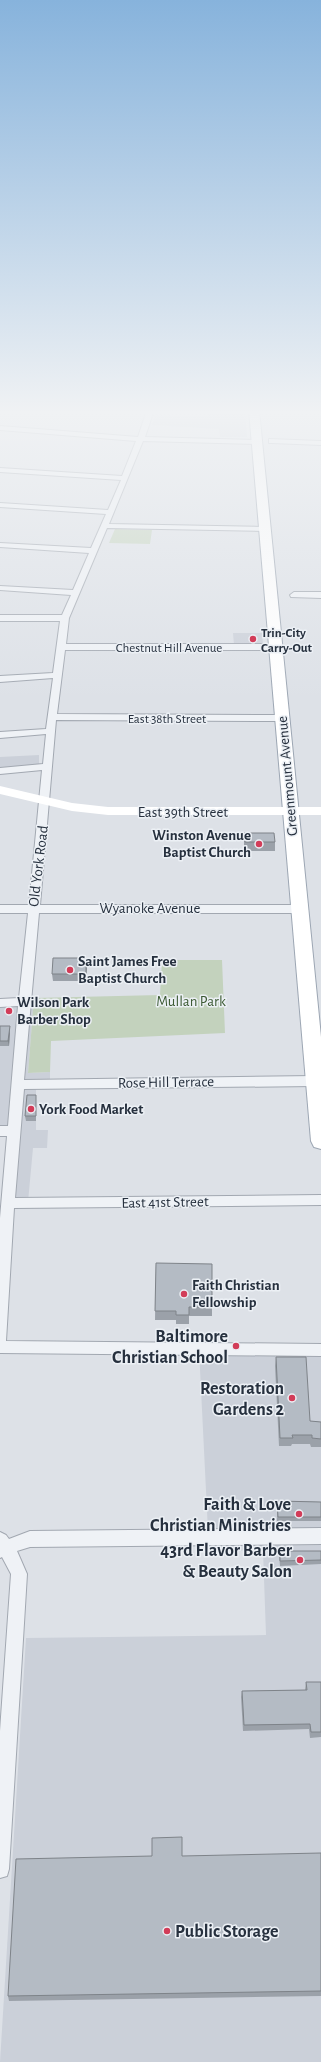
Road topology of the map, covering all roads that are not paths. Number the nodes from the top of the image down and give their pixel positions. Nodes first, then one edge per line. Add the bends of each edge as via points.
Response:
1 (19, 506) edge
2 (113, 506) edge
3 (263, 506) edge
4 (110, 512) junction
5 (105, 526) junction
6 (265, 529) junction
7 (0, 545) edge
8 (94, 551) junction
9 (0, 588) edge
10 (76, 593) junction
11 (294, 595) dead end
12 (321, 595) edge
13 (0, 618) edge
14 (65, 618) junction
15 (61, 647) junction
16 (276, 648) junction
17 (58, 676) junction
18 (0, 679) edge
19 (52, 717) junction
20 (282, 718) junction
21 (50, 731) junction
22 (0, 735) edge
23 (48, 767) junction
24 (0, 772) edge
25 (0, 790) edge
26 (45, 800) junction
27 (321, 811) edge
28 (291, 812) junction
29 (32, 908) junction
30 (0, 909) edge
31 (300, 909) junction
32 (24, 1002) junction
33 (0, 1003) edge
34 (315, 1081) junction
35 (17, 1085) junction
36 (0, 1131) edge
37 (14, 1131) junction
38 (321, 1141) edge
39 (321, 1200) edge
40 (8, 1203) junction
41 (3, 1240) edge
42 (0, 1338) edge
43 (0, 1347) edge
44 (321, 1350) edge
45 (321, 1536) edge
46 (2, 1546) edge
47 (0, 1869) edge

1 - 4 street
2 - 4 street, Old York Road
3 - 6 main road, Greenmount Avenue
4 - 5 street, Old York Road
5 - 6 street
5 - 8 street, Old York Road
6 - 16 main road, Greenmount Avenue
7 - 8 street
8 - 10 street, Old York Road
9 - 10 street
10 - 14 street, Old York Road
11 - 12 street
13 - 14 street
14 - 15 street, Old York Road
15 - 16 street, Chestnut Hill Avenue
15 - 17 street, Old York Road
16 - 20 main road, Greenmount Avenue
17 - 18 street
17 - 19 street, Old York Road
19 - 20 street, East 38th Street
19 - 21 street, Old York Road
20 - 28 main road, Greenmount Avenue
21 - 22 street
21 - 23 street, Old York Road
23 - 24 street
23 - 26 street, Old York Road
25 - 26 main road, East 39th Street
26 - 28 main road, East 39th Street via 81,808 115,811
26 - 29 street, Old York Road
27 - 28 main road, East 39th Street
28 - 31 main road, Greenmount Avenue
29 - 30 street, Wyanoke Avenue
29 - 31 street, Wyanoke Avenue
29 - 32 street, Old York Road
31 - 34 main road, Greenmount Avenue
32 - 33 street
32 - 35 street, Old York Road
34 - 35 street, Rose Hill Terrace
34 - 38 main road, Greenmount Avenue
35 - 37 street, Old York Road
36 - 37 street
37 - 40 street, Old York Road
39 - 40 street, East 41st Street
40 - 41 street, Old York Road
41 - 42 street, Old York Road
43 - 44 street
45 - 46 street via 30,1539
46 - 47 street via 18,1567 19,1596

